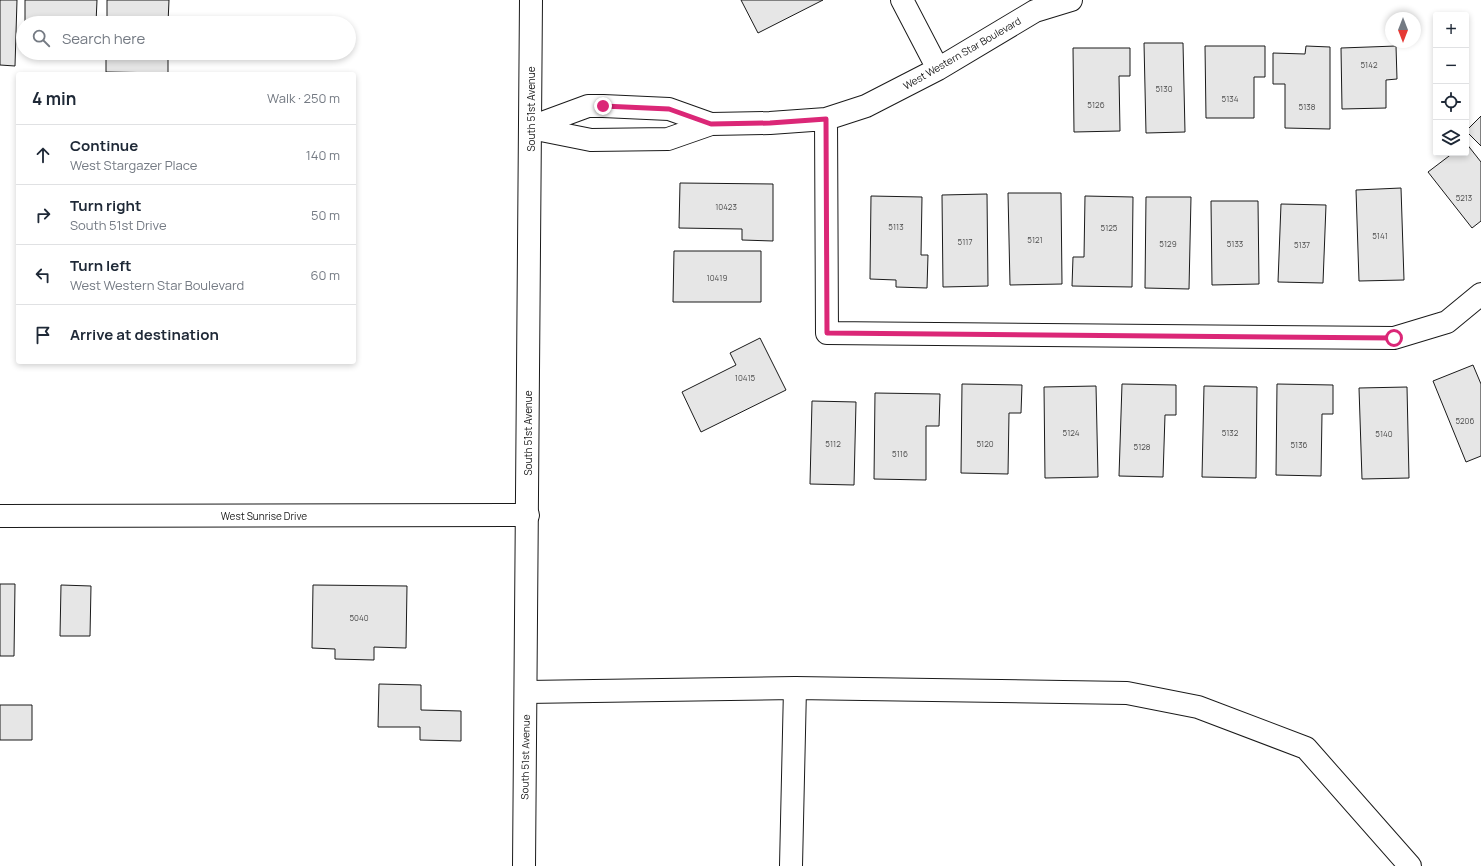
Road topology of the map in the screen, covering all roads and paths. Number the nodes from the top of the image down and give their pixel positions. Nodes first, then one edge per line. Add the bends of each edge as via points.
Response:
1 (531, 0) edge
2 (902, 0) edge
3 (1071, 0) edge
4 (938, 69) junction
5 (826, 119) junction
6 (711, 124) junction
7 (530, 128) junction
8 (1481, 294) edge
9 (528, 515) junction
10 (0, 516) edge
11 (795, 688) junction
12 (526, 692) junction
13 (524, 866) edge
14 (792, 866) edge
15 (1410, 866) edge

1 - 7 street, South 51st Avenue
2 - 4 street
3 - 4 street, West Western Star Boulevard via 1035,11
4 - 5 street, West Western Star Boulevard via 866,106
5 - 6 street, West Western Star Boulevard
5 - 8 street via 827,333 1394,338 1446,322
6 - 7 street, West Western Star Boulevard via 668,139 591,140
6 - 7 street, West Western Star Boulevard via 669,109 588,106
7 - 9 street, South 51st Avenue
9 - 10 street, West Sunrise Drive
9 - 12 street, South 51st Avenue
11 - 12 street
11 - 14 street
11 - 15 street via 1128,693 1198,707 1306,748
12 - 13 street, South 51st Avenue

